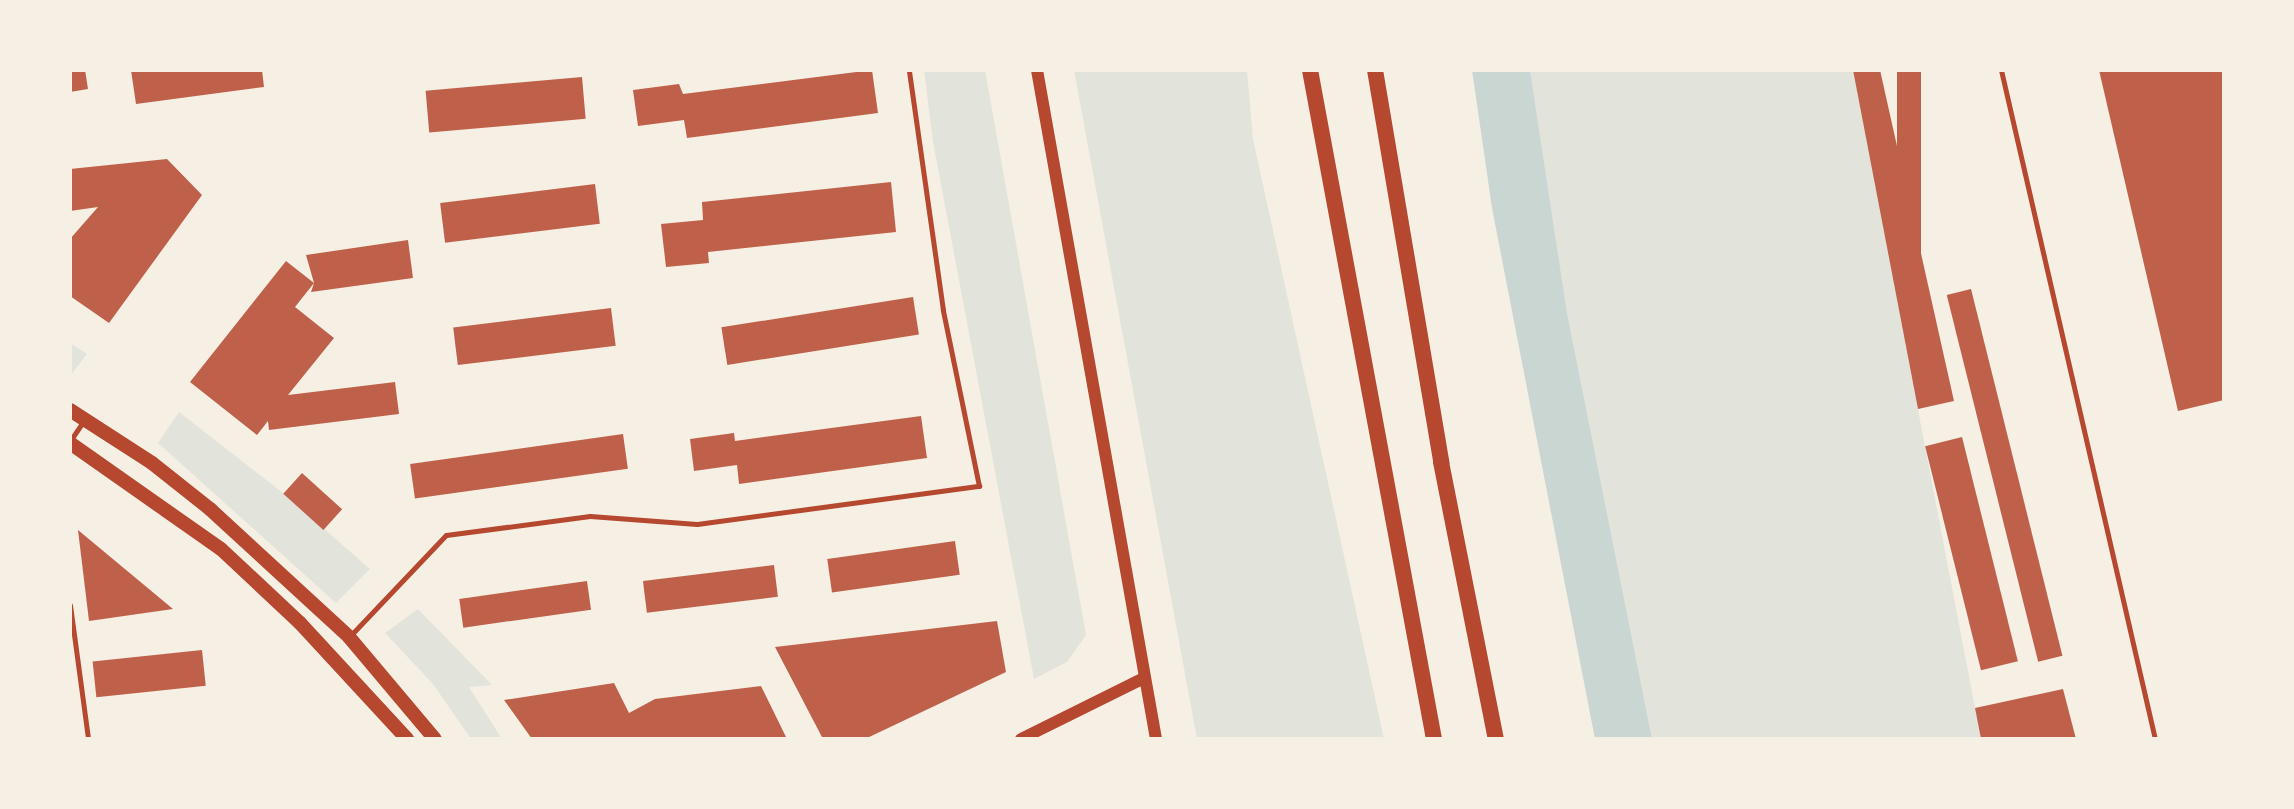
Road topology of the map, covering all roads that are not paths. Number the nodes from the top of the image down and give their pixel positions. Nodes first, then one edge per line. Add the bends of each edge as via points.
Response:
1 (909, 70) edge
2 (1037, 70) edge
3 (1310, 70) edge
4 (1375, 70) edge
5 (2001, 70) edge
6 (70, 410) edge
7 (85, 419) junction
8 (70, 442) edge
9 (70, 605) edge
10 (349, 637) junction
11 (1144, 678) junction
12 (88, 739) edge
13 (407, 739) edge
14 (435, 739) edge
15 (1021, 739) edge
16 (1156, 739) edge
17 (1434, 739) edge
18 (1496, 739) edge
19 (2155, 739) edge

1 - 10 lane via 943,310 979,486 697,524 590,516 446,535
2 - 11 street
3 - 17 highway
4 - 18 highway via 1441,462
5 - 19 lane
6 - 7 main road
7 - 8 lane
7 - 10 main road via 210,509
8 - 13 main road via 221,549 300,623
9 - 12 lane
10 - 14 main road
11 - 15 street
11 - 16 street

